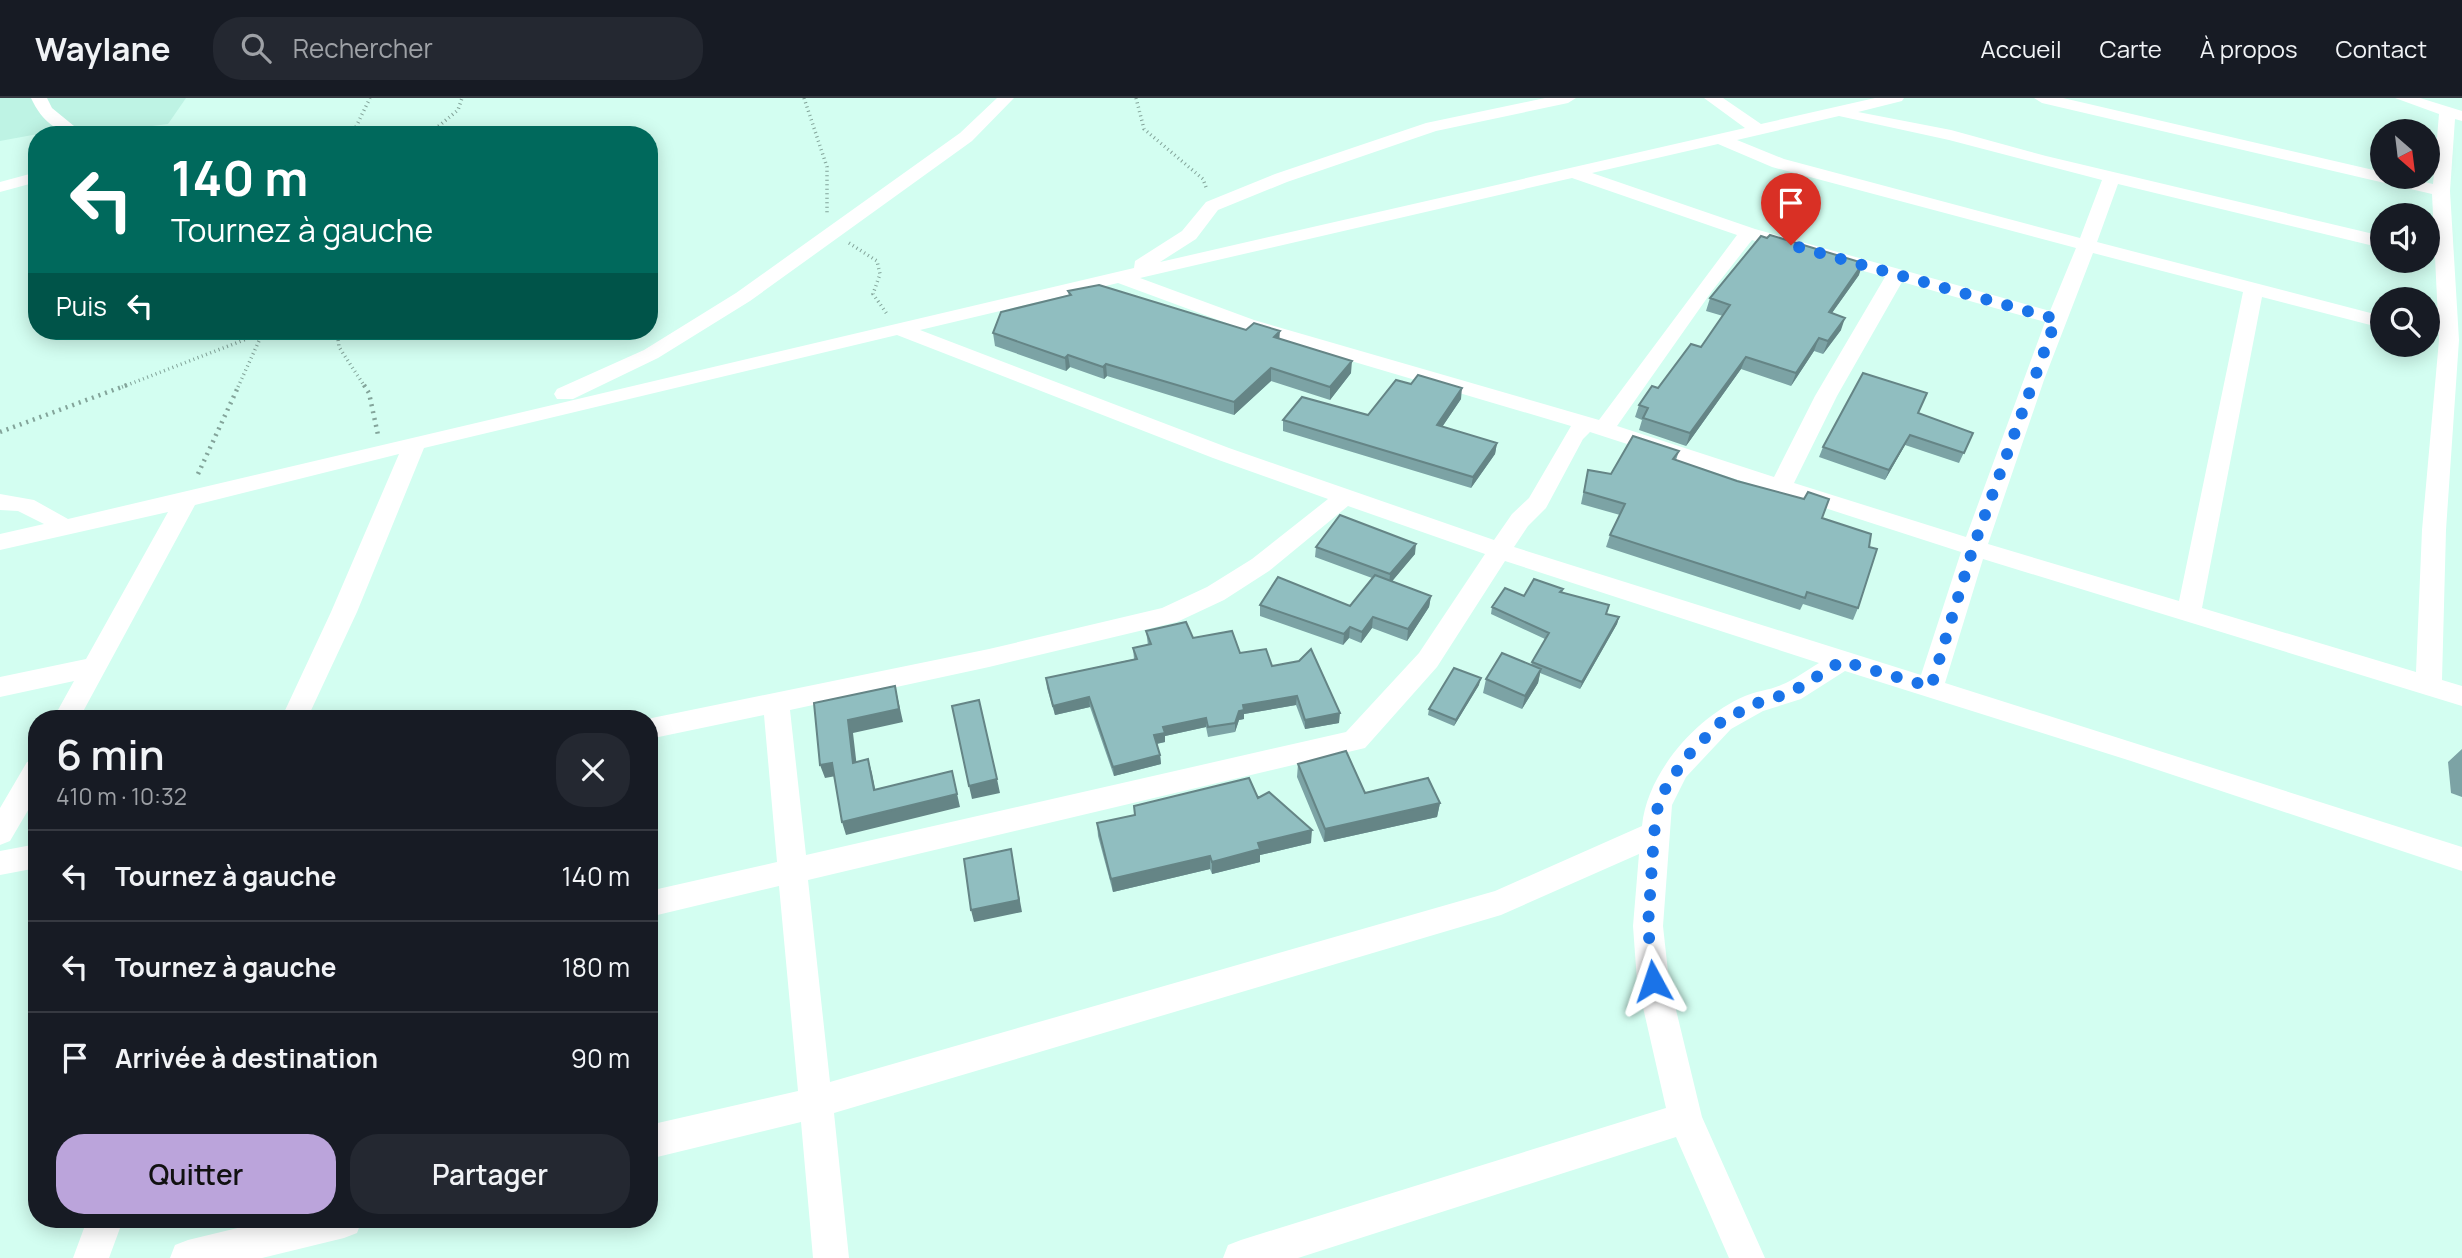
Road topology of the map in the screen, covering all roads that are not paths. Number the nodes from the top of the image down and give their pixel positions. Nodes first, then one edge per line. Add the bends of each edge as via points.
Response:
1 (39, 98) edge
2 (1006, 98) edge
3 (1568, 98) edge
4 (1712, 98) edge
5 (1896, 98) edge
6 (2042, 98) edge
7 (2403, 98) edge
8 (1834, 112) junction
9 (2455, 114) edge
10 (65, 126) edge
11 (1759, 130) junction
12 (1721, 139) junction
13 (1574, 173) junction
14 (2112, 177) junction
15 (28, 179) edge
16 (0, 187) edge
17 (2441, 191) junction
18 (1748, 233) junction
19 (2370, 239) edge
20 (2088, 244) junction
21 (2444, 257) edge
22 (1896, 275) junction
23 (1122, 276) junction
24 (2254, 288) junction
25 (2056, 319) junction
26 (2370, 319) edge
27 (899, 329) junction
28 (2456, 342) edge
29 (1594, 427) junction
30 (478, 429) junction
31 (415, 443) junction
32 (1780, 488) junction
33 (1343, 498) junction
34 (186, 500) junction
35 (0, 502) edge
36 (65, 528) junction
37 (0, 542) edge
38 (1973, 548) junction
39 (1501, 552) junction
40 (2189, 612) junction
41 (1842, 661) junction
42 (97, 666) junction
43 (0, 687) edge
44 (1931, 687) junction
45 (2429, 687) junction
46 (2462, 696) edge
47 (776, 703) junction
48 (71, 710) edge
49 (297, 710) edge
50 (658, 727) edge
51 (28, 785) edge
52 (0, 833) edge
53 (1654, 834) junction
54 (28, 858) edge
55 (2462, 859) edge
56 (0, 863) edge
57 (794, 871) junction
58 (658, 902) edge
59 (817, 1102) junction
60 (1685, 1118) junction
61 (658, 1140) edge
62 (101, 1228) edge
63 (311, 1228) edge
64 (91, 1258) edge
65 (188, 1258) edge
66 (831, 1258) edge
67 (1241, 1258) edge
68 (1747, 1258) edge

1 - 10 street via 45,111
2 - 30 street via 967,137 712,318 595,383
3 - 23 street via 1432,127 1281,178 1212,206 1189,235
4 - 11 street
5 - 8 street
6 - 17 street
7 - 9 street
8 - 11 street
8 - 14 street
9 - 17 street
11 - 12 street
12 - 13 street
12 - 20 street via 1779,163
13 - 18 street
13 - 23 street
14 - 19 street
14 - 20 street
15 - 16 street
17 - 21 street
18 - 22 street
18 - 29 street
20 - 24 street
20 - 25 street
21 - 28 street
22 - 25 street
22 - 32 street via 1826,396
23 - 27 street
23 - 29 street via 1259,328
24 - 26 street
24 - 40 street
25 - 38 street
27 - 30 street
27 - 33 street
28 - 45 street via 2434,530
29 - 32 street
29 - 39 street via 1574,436 1538,503 1520,520
30 - 31 street
31 - 34 street
31 - 49 street
32 - 38 street
33 - 39 street
33 - 47 street via 1253,569 1168,616
34 - 36 street
34 - 42 street
35 - 36 street via 46,512
36 - 37 street
38 - 40 street
38 - 44 street
39 - 41 street
39 - 57 street via 1428,660 1355,741
40 - 45 street
41 - 44 street
41 - 53 street via 1792,692 1735,712 1704,737 1668,783 1658,805
42 - 43 street
42 - 48 street
44 - 55 street
45 - 46 street
47 - 50 street
47 - 57 street
51 - 52 street
53 - 59 street via 1500,902
53 - 60 street via 1648,926 1653,981
54 - 56 street
57 - 58 street
57 - 59 street
59 - 61 street
59 - 66 street
60 - 67 street
60 - 68 street
62 - 64 street
63 - 65 street

